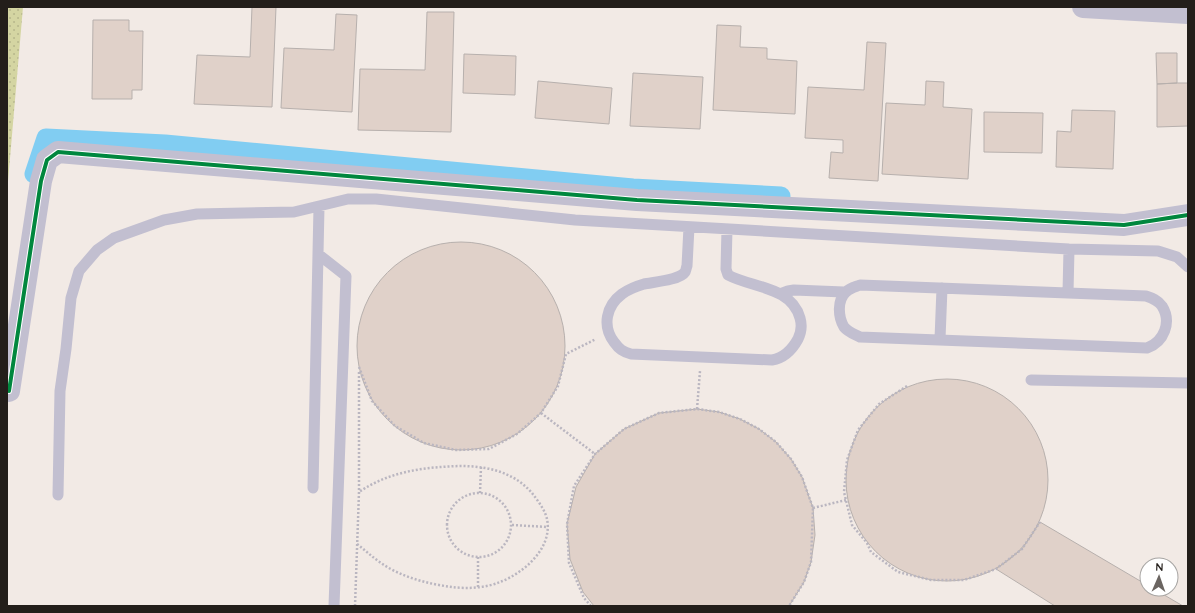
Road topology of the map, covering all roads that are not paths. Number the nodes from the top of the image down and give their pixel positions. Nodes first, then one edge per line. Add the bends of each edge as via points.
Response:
1 (1083, 7) edge
2 (1188, 13) edge
3 (319, 207) junction
4 (1188, 215) edge
5 (690, 227) junction
6 (727, 229) junction
7 (1069, 249) junction
8 (318, 254) junction
9 (1188, 267) edge
10 (942, 288) junction
11 (844, 292) junction
12 (1068, 293) junction
13 (780, 294) junction
14 (940, 339) junction
15 (1031, 380) dead end
16 (1188, 383) edge
17 (9, 391) dead end
18 (313, 488) dead end
19 (58, 495) dead end
20 (334, 606) edge

1 - 2 street
3 - 5 lane via 348,199 376,199 575,220
3 - 8 lane
3 - 19 lane via 294,212 197,214 164,220 114,238 97,250 79,271 71,298 60,391
4 - 17 street via 1124,225 637,200 58,152 47,160 41,180
5 - 6 lane
5 - 13 lane via 685,273 640,286 622,294 613,303 606,322 618,347 627,353 772,360 782,357 793,347 800,335 801,323 797,310
6 - 7 lane
6 - 13 lane via 728,275
7 - 9 lane via 1158,251 1178,257
7 - 12 lane
8 - 18 lane
8 - 20 lane via 346,276
10 - 11 lane via 860,285
10 - 12 lane
10 - 14 lane
11 - 13 lane via 790,290
11 - 14 lane via 840,301 840,320 844,328 851,333 860,336
12 - 14 lane via 1146,296 1162,306 1166,322 1164,331 1155,345 1147,348
15 - 16 lane

